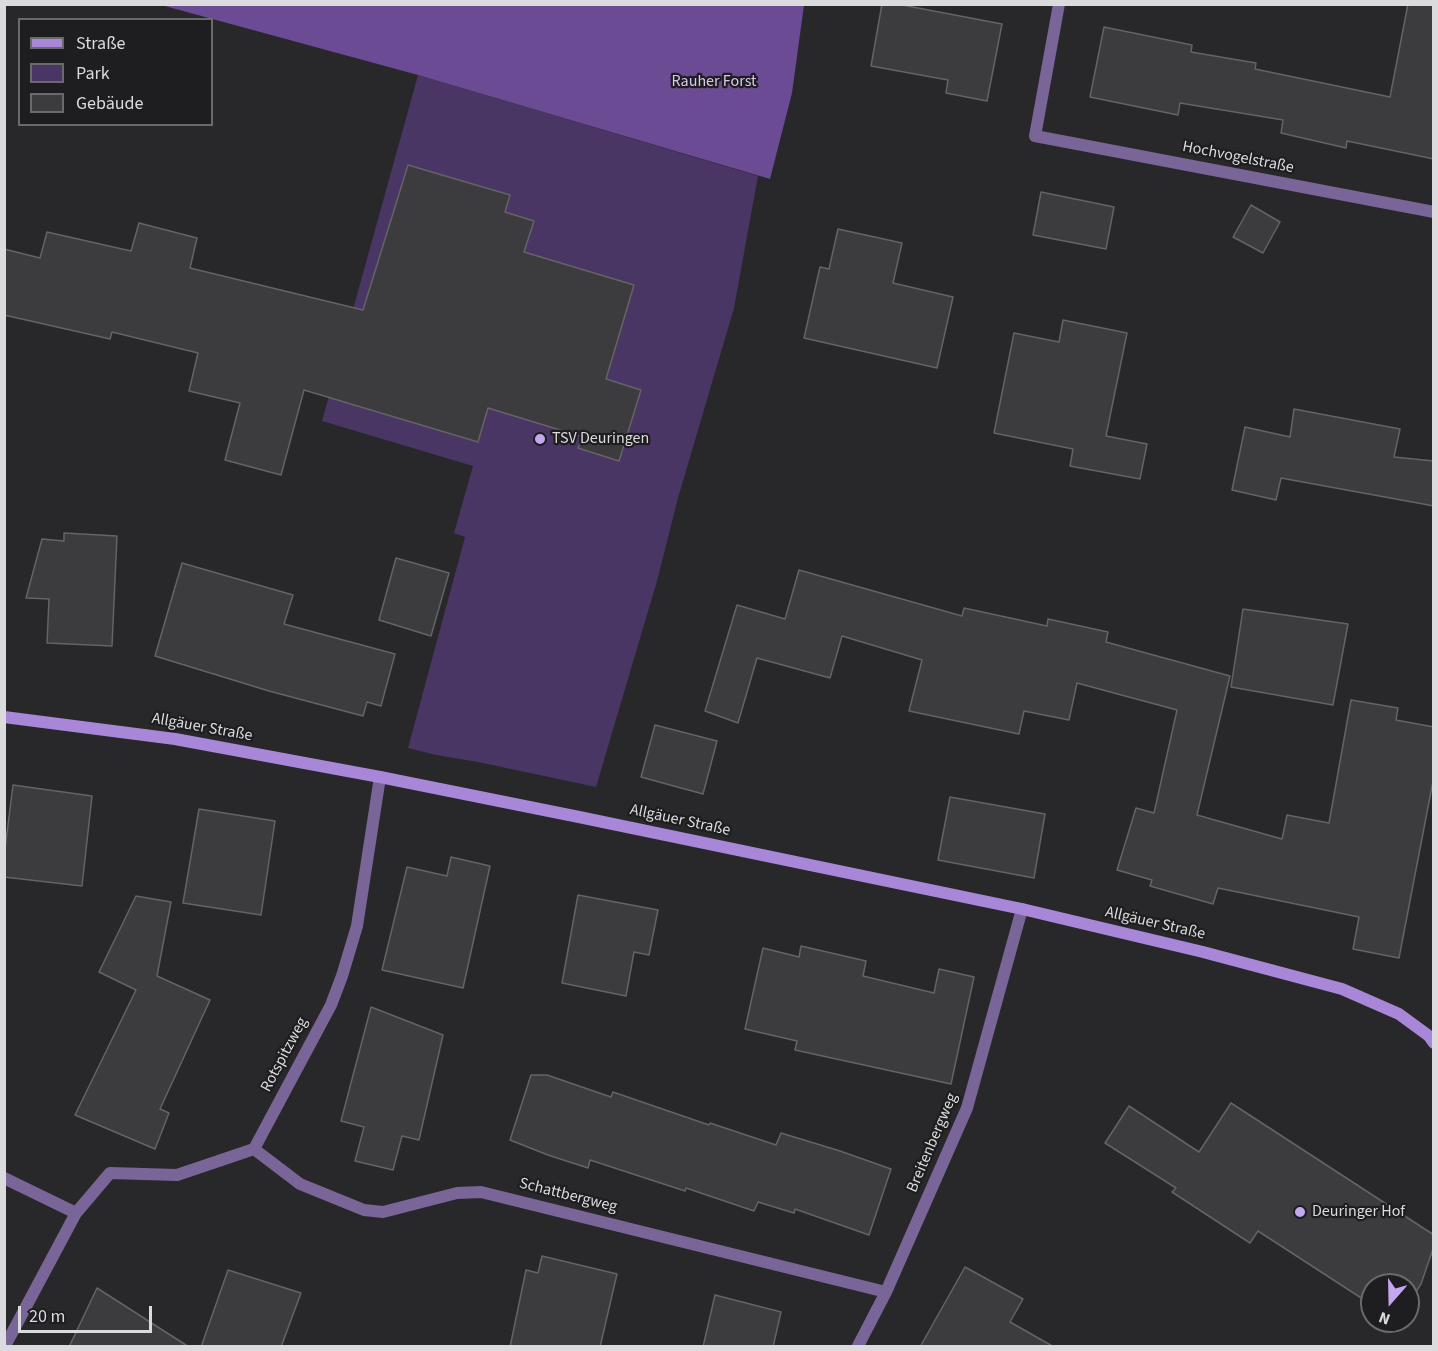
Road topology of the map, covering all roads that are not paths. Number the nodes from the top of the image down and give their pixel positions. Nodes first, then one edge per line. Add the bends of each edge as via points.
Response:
1 (1059, 4) edge
2 (1434, 212) edge
3 (4, 717) edge
4 (380, 777) junction
5 (1023, 909) junction
6 (1434, 1043) edge
7 (254, 1149) junction
8 (4, 1178) edge
9 (76, 1213) junction
10 (886, 1292) junction
11 (5, 1347) edge
12 (858, 1347) edge

1 - 2 street, Hochvogelstraße via 1035,136
3 - 4 street, Allgäuer Straße via 175,739
4 - 5 street, Allgäuer Straße
4 - 7 street, Rotspitzweg via 357,926 342,976 331,1005
5 - 6 street, Allgäuer Straße via 1342,989 1399,1014
5 - 10 street, Breitenbergweg via 967,1108
7 - 9 street via 177,1175 110,1173
7 - 10 street, Schattbergweg via 300,1184 364,1210 383,1212 457,1193 481,1192
8 - 9 street
9 - 11 street
10 - 12 street, Breitenbergweg

